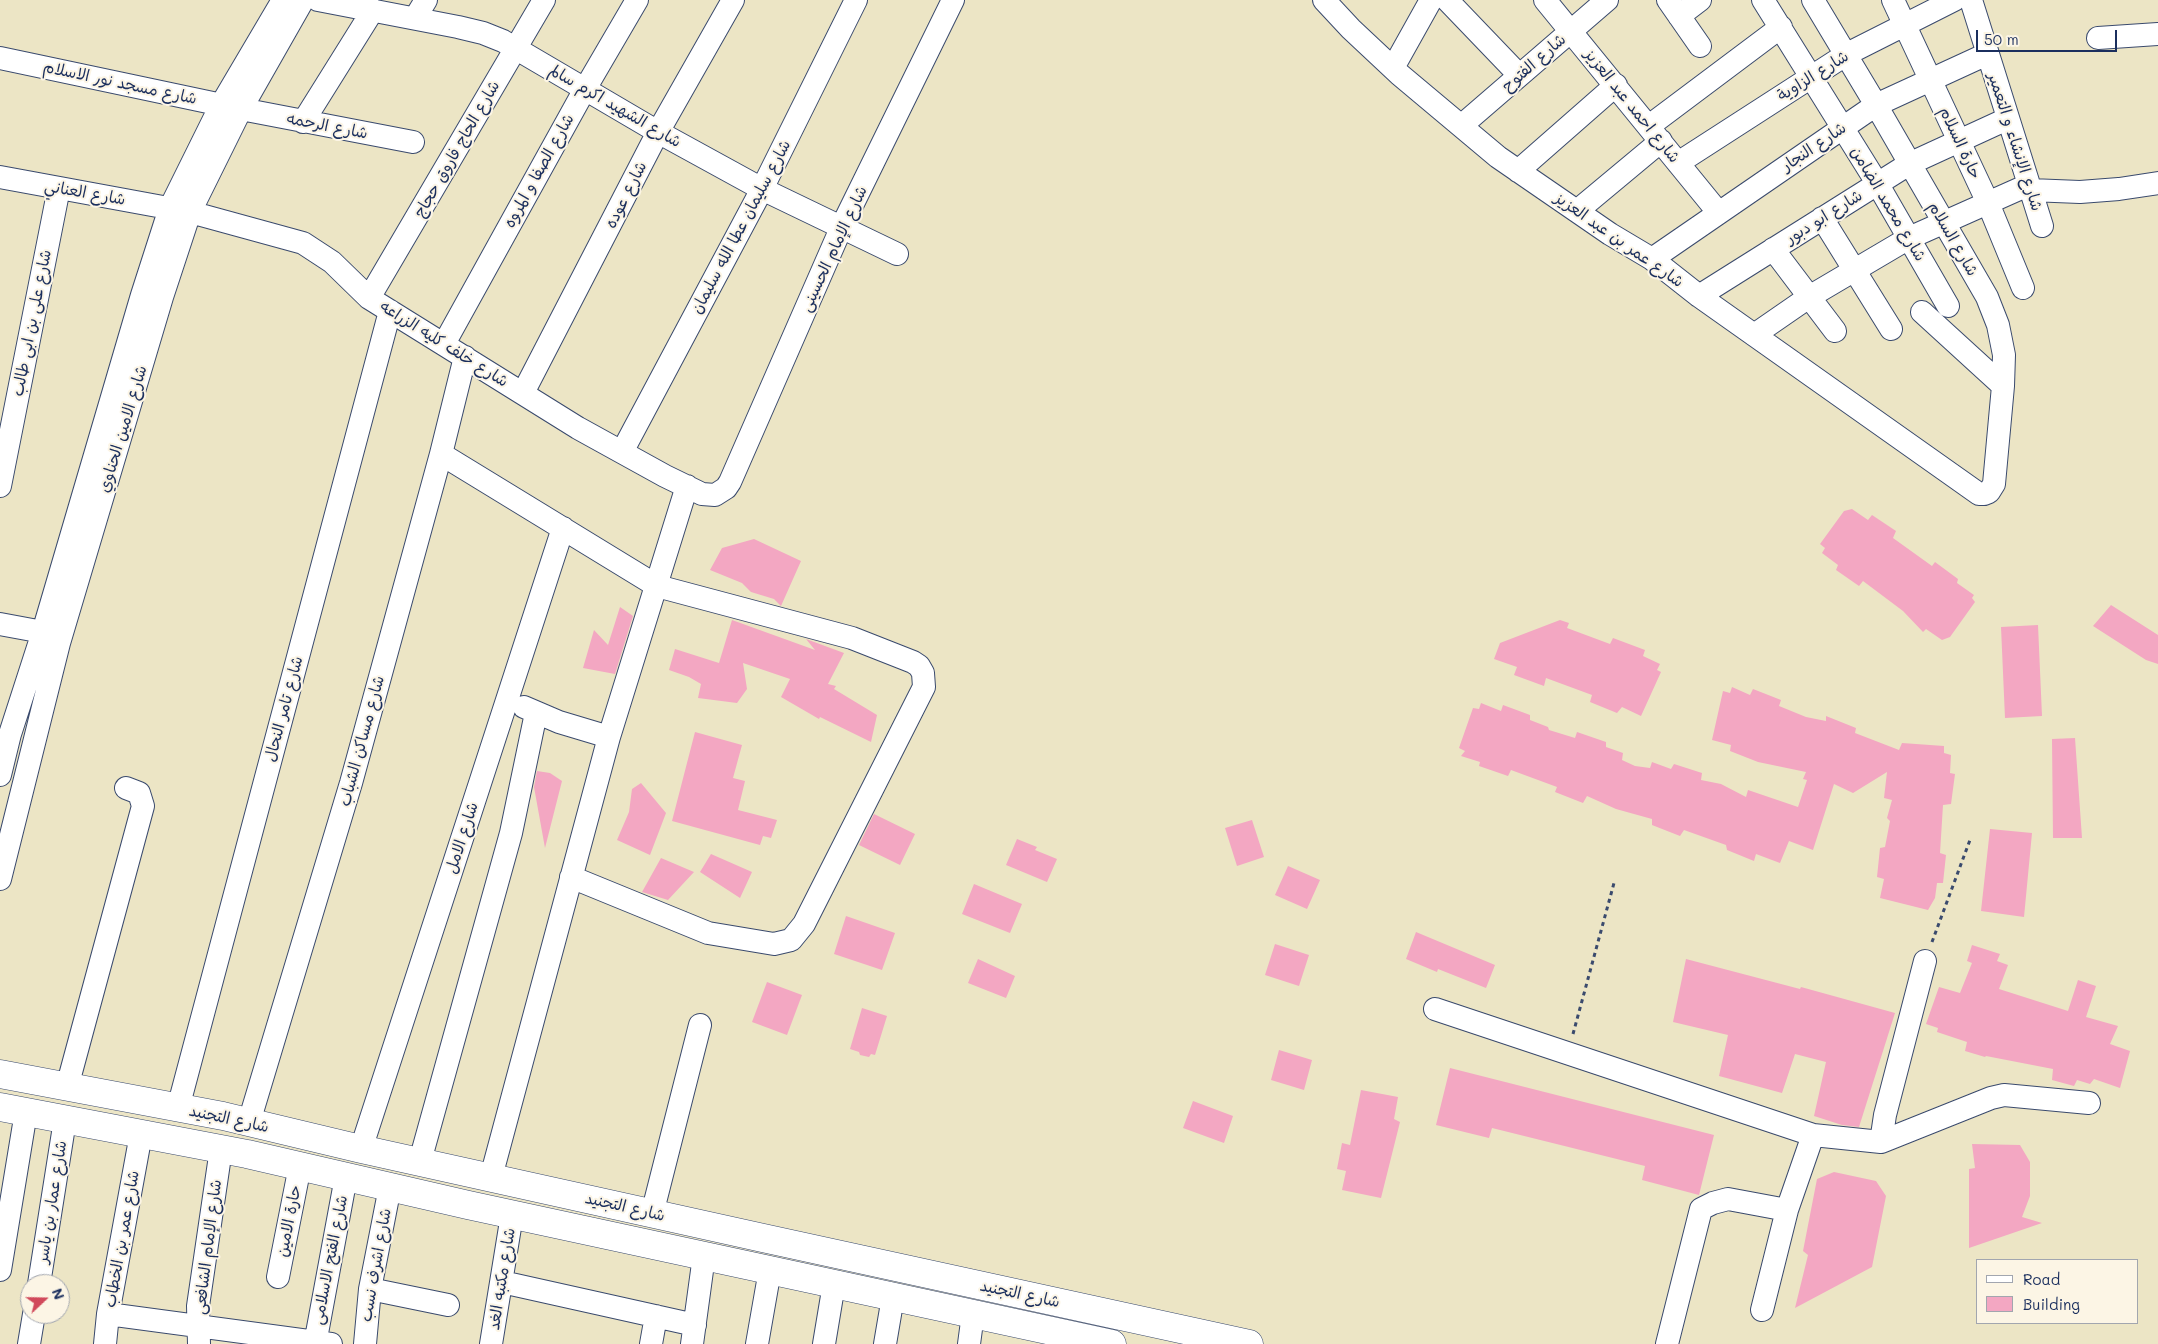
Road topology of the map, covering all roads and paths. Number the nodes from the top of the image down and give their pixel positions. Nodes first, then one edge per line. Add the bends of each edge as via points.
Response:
1 (283, 0) edge
2 (303, 0) edge
3 (318, 0) edge
4 (544, 0) edge
5 (637, 0) edge
6 (733, 0) edge
7 (856, 0) edge
8 (953, 0) edge
9 (1324, 0) edge
10 (1431, 0) edge
11 (1447, 0) edge
12 (1545, 0) edge
13 (1607, 0) edge
14 (1700, 0) edge
15 (1763, 0) edge
16 (1812, 0) edge
17 (1894, 0) edge
18 (1954, 0) edge
19 (1971, 0) edge
20 (1674, 8) edge
21 (420, 9) edge
22 (373, 10) junction
23 (1905, 25) junction
24 (1781, 27) junction
25 (1571, 31) junction
26 (2158, 34) edge
27 (2098, 38) dead end
28 (1700, 46) dead end
29 (516, 48) junction
30 (1846, 54) junction
31 (1987, 54) junction
32 (0, 58) edge
33 (1393, 68) junction
34 (1519, 75) junction
35 (1811, 77) junction
36 (1929, 79) junction
37 (1616, 85) junction
38 (585, 89) junction
39 (1876, 105) junction
40 (231, 107) junction
41 (2007, 119) junction
42 (303, 122) junction
43 (1461, 126) junction
44 (1841, 128) junction
45 (658, 132) junction
46 (1655, 134) junction
47 (1958, 140) junction
48 (413, 142) dead end
49 (1678, 163) junction
50 (1910, 164) junction
51 (1518, 171) junction
52 (0, 177) edge
53 (1877, 183) junction
54 (2158, 183) edge
55 (2029, 187) junction
56 (58, 188) junction
57 (762, 189) junction
58 (1988, 203) junction
59 (180, 210) junction
60 (1577, 212) junction
61 (1718, 212) junction
62 (1822, 218) junction
63 (1944, 223) junction
64 (842, 226) junction
65 (2042, 226) dead end
66 (1909, 238) junction
67 (1773, 249) junction
68 (897, 254) dead end
69 (1652, 259) junction
70 (1853, 269) junction
71 (2022, 288) dead end
72 (1698, 296) junction
73 (1809, 297) junction
74 (370, 298) junction
75 (1948, 306) dead end
76 (390, 311) junction
77 (1922, 312) dead end
78 (1890, 330) dead end
79 (1835, 331) dead end
80 (1754, 335) junction
81 (444, 344) junction
82 (465, 357) junction
83 (2003, 386) junction
84 (523, 393) junction
85 (622, 452) junction
86 (441, 454) junction
87 (0, 486) edge
88 (687, 486) junction
89 (1979, 494) joint
90 (715, 495) joint
91 (563, 528) junction
92 (657, 586) junction
93 (0, 624) edge
94 (43, 632) junction
95 (507, 698) junction
96 (536, 713) junction
97 (5, 733) edge
98 (609, 737) junction
99 (34, 739) junction
100 (0, 775) edge
101 (126, 788) dead end
102 (1970, 840) dead end
103 (4, 843) edge
104 (571, 877) junction
105 (0, 879) edge
106 (1614, 883) dead end
107 (1925, 961) joint
108 (1435, 1009) dead end
109 (700, 1025) dead end
110 (1567, 1054) junction
111 (0, 1074) edge
112 (68, 1087) junction
113 (2089, 1103) dead end
114 (0, 1108) edge
115 (178, 1108) junction
116 (26, 1112) junction
117 (65, 1120) junction
118 (249, 1122) junction
119 (141, 1134) junction
120 (1813, 1135) junction
121 (1881, 1142) junction
122 (220, 1149) junction
123 (360, 1149) junction
124 (420, 1161) junction
125 (300, 1166) junction
126 (346, 1177) junction
127 (491, 1177) junction
128 (390, 1187) junction
129 (1787, 1210) junction
130 (652, 1214) junction
131 (512, 1215) junction
132 (704, 1256) junction
133 (1, 1262) edge
134 (770, 1270) junction
135 (41, 1274) edge
136 (278, 1277) dead end
137 (502, 1282) junction
138 (834, 1284) junction
139 (370, 1289) junction
140 (893, 1297) junction
141 (448, 1305) dead end
142 (1762, 1310) dead end
143 (108, 1314) junction
144 (974, 1314) junction
145 (656, 1316) junction
146 (32, 1324) edge
147 (694, 1334) edge
148 (199, 1335) edge
149 (1038, 1336) edge
150 (320, 1343) edge
151 (29, 1344) edge
152 (104, 1344) edge
153 (365, 1344) edge
154 (492, 1344) edge
155 (651, 1344) edge
156 (757, 1344) edge
157 (824, 1344) edge
158 (885, 1344) edge
159 (969, 1344) edge
160 (1110, 1344) edge
161 (1248, 1344) edge
162 (1667, 1344) edge

1 - 40 street, شارع الامين الحناوي
2 - 40 street, شارع الامين الحناوي
3 - 22 street, شارع الشهيد اكرم سالم
4 - 29 street, شارع الحاج فاروق حجاج
5 - 38 street, شارع الصفا و المروه
6 - 45 street, شارع عوده
7 - 57 street, شارع سليمان عطا الله سليمان
8 - 64 street, شارع الإمام الحسينى
9 - 33 street, شارع عمر بن عبد العزيز
10 - 33 street
11 - 34 street
12 - 25 street, شارع احمد عبد العزيز
13 - 25 street, شارع الفتوح
14 - 20 street
15 - 24 street, شارع محمد الضامن
16 - 30 street, شارع السلام
17 - 23 street, حارة السلام
18 - 23 street, شارع الزاوية
19 - 31 street, شارع الإنشاء و التعمير
20 - 28 street
21 - 22 street, شارع الشهيد اكرم سالم
21 - 29 street, شارع الشهيد اكرم سالم
22 - 42 street
23 - 30 street, شارع الزاوية
23 - 36 street, حارة السلام
24 - 35 street, شارع محمد الضامن
24 - 46 street
25 - 34 street, شارع الفتوح
25 - 37 street, شارع احمد عبد العزيز
26 - 27 street
29 - 38 street, شارع الشهيد اكرم سالم
29 - 74 street, شارع الحاج فاروق حجاج
30 - 35 street, شارع الزاوية
30 - 39 street, شارع السلام
31 - 36 street, شارع النجار
31 - 41 street, شارع الإنشاء و التعمير
32 - 40 street, شارع مسجد نور الاسلام
33 - 43 street, شارع عمر بن عبد العزيز
34 - 43 street, شارع الفتوح
35 - 44 street, شارع محمد الضامن
35 - 49 street, شارع الزاوية
36 - 39 street, شارع النجار
36 - 47 street, حارة السلام
37 - 46 street, شارع احمد عبد العزيز
37 - 51 street
38 - 45 street, شارع الشهيد اكرم سالم
38 - 81 street, شارع الصفا و المروه
39 - 44 street, شارع النجار
39 - 50 street, شارع السلام
40 - 42 street, شارع الرحمه
40 - 59 street, شارع الامين الحناوي
41 - 47 street, شارع ابو دبور
41 - 55 street, شارع الإنشاء و التعمير
42 - 48 street, شارع الرحمه
43 - 51 street, شارع عمر بن عبد العزيز
44 - 53 street, شارع محمد الضامن
44 - 61 street, شارع النجار
45 - 57 street, شارع الشهيد اكرم سالم
45 - 84 street, شارع عوده
46 - 49 street, شارع احمد عبد العزيز
46 - 60 street
47 - 50 street, شارع ابو دبور
47 - 58 street, حارة السلام
49 - 61 street, شارع احمد عبد العزيز
50 - 53 street, شارع ابو دبور
50 - 63 street, شارع السلام
51 - 60 street, شارع عمر بن عبد العزيز
52 - 56 street, شارع العناني
53 - 62 street, شارع ابو دبور
53 - 66 street, شارع محمد الضامن
54 - 55 street via 2080,192
55 - 58 street
55 - 65 street, شارع الإنشاء و التعمير
56 - 59 street, شارع العناني
56 - 87 street, شارع على بن ابى طالب
57 - 64 street, شارع الشهيد اكرم سالم
57 - 85 street, شارع سليمان عطا الله سليمان
58 - 63 street
58 - 71 street, حارة السلام
59 - 74 street, شارع خلف كليه الزراعه via 303,243 332,262
59 - 94 street, شارع الامين الحناوي via 142,295
59 - 99 street, شارع الامين الحناوي via 162,297 59,643
60 - 69 street, شارع عمر بن عبد العزيز
61 - 69 street, شارع النجار
62 - 67 street, شارع ابو دبور
62 - 70 street
63 - 66 street
63 - 83 street, شارع السلام via 1998,325 2004,355
64 - 68 street, شارع الشهيد اكرم سالم
64 - 90 street, شارع الإمام الحسينى via 730,482
66 - 70 street
66 - 75 street, شارع محمد الضامن
67 - 72 street, شارع ابو دبور
67 - 73 street
69 - 72 street, شارع عمر بن عبد العزيز
70 - 73 street
70 - 78 street
72 - 80 street, شارع عمر بن عبد العزيز
73 - 79 street
73 - 80 street
74 - 76 street, شارع خلف كليه الزراعه
76 - 81 street, شارع خلف كليه الزراعه
76 - 115 street, شارع تامر النحال
77 - 83 street
80 - 89 street, شارع عمر بن عبد العزيز
81 - 82 street, شارع خلف كليه الزراعه
82 - 84 street, شارع خلف كليه الزراعه
82 - 86 street, شارع مساكن الشباب
83 - 89 street, شارع السلام via 1994,484 1989,492
84 - 85 street, شارع خلف كليه الزراعه
85 - 88 street, شارع خلف كليه الزراعه
86 - 91 street
86 - 118 street, شارع مساكن الشباب via 351,783
88 - 90 street, شارع خلف كليه الزراعه via 702,494
88 - 92 street
91 - 92 street
91 - 95 street, شارع الامل
92 - 98 street
92 - 104 street via 843,635 885,650 919,666 925,680 924,687 804,924 791,940 774,944 708,932
93 - 94 street
94 - 97 street, شارع الامين الحناوي
95 - 96 street
95 - 123 street, شارع الامل
96 - 98 street
96 - 124 street via 511,833
97 - 99 street
97 - 100 street, شارع الامين الحناوي
98 - 104 street
99 - 103 street, شارع الامين الحناوي
101 - 112 street via 142,796 141,813
102 - 107 path
103 - 105 street, شارع الامين الحناوي
104 - 127 street
106 - 110 path
107 - 121 street
108 - 110 street
109 - 130 street
110 - 120 street
111 - 112 highway, شارع التجنيد
112 - 115 highway, شارع التجنيد
113 - 121 street via 2004,1095
114 - 116 highway, شارع التجنيد
115 - 118 highway, شارع التجنيد
116 - 117 highway, شارع التجنيد
116 - 133 street
117 - 119 highway, شارع التجنيد
117 - 135 street, شارع عمار بن ياسر
118 - 123 highway, شارع التجنيد
119 - 122 highway, شارع التجنيد
119 - 143 street, شارع عمر بن الخطاب
120 - 121 street
120 - 129 street
122 - 125 highway, شارع التجنيد
122 - 148 street, شارع الإمام الشافعى via 198,1306
123 - 124 highway, شارع التجنيد
124 - 127 highway, شارع التجنيد
125 - 126 highway, شارع التجنيد
125 - 136 street, حارة الامين
126 - 128 highway, شارع التجنيد
126 - 150 street, شارع الفتح الاسلامى
127 - 130 highway, شارع التجنيد
128 - 131 highway, شارع التجنيد
128 - 139 street, شارع اشرف نسب
129 - 142 street
129 - 162 street via 1728,1199 1701,1209
130 - 161 highway, شارع التجنيد
131 - 132 highway, شارع التجنيد
131 - 137 street, شارع مكتبه الغد
132 - 134 highway, شارع التجنيد
132 - 147 street
134 - 138 highway, شارع التجنيد
134 - 156 street
137 - 145 street
137 - 154 street, شارع مكتبه الغد
138 - 140 highway, شارع التجنيد
138 - 157 street
139 - 141 street
139 - 153 street, شارع اشرف نسب
140 - 144 highway, شارع التجنيد
140 - 158 street
143 - 148 street
143 - 152 street, شارع عمر بن الخطاب
144 - 149 highway, شارع التجنيد
144 - 159 street
145 - 147 street
145 - 155 street
146 - 151 street
148 - 150 street
149 - 160 highway, شارع التجنيد

